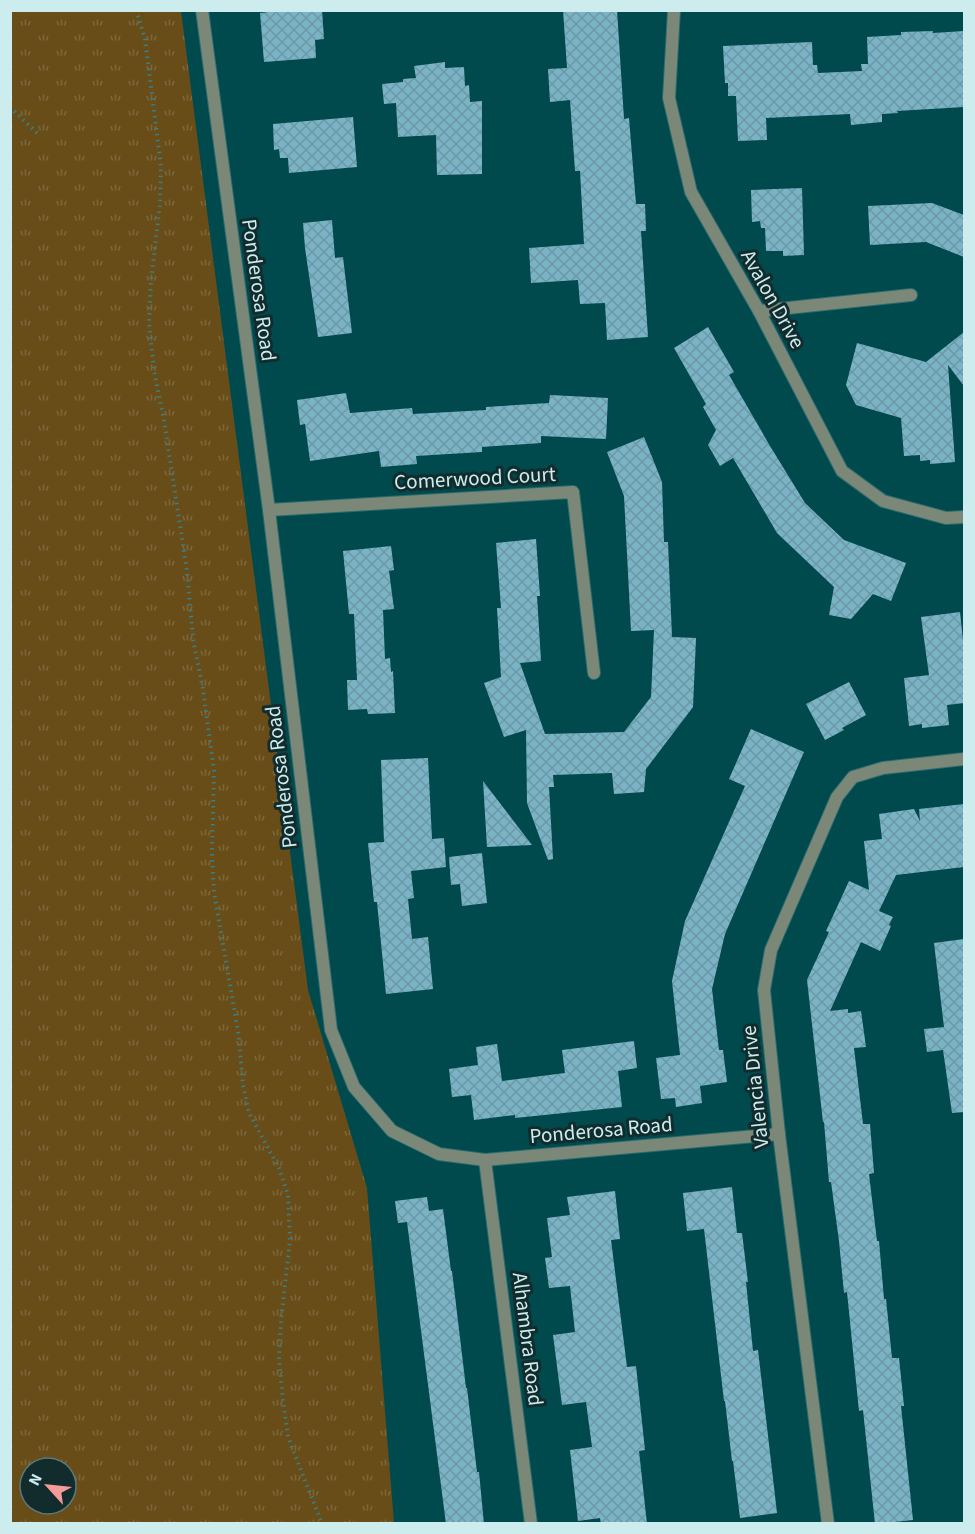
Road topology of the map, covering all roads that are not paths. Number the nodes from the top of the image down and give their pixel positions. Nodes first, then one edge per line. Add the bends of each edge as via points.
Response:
1 (202, 10) edge
2 (674, 10) edge
3 (911, 295) dead end
4 (759, 311) junction
5 (268, 510) junction
6 (964, 517) edge
7 (594, 673) dead end
8 (964, 759) edge
9 (779, 1134) junction
10 (485, 1160) junction
11 (531, 1524) edge
12 (828, 1524) edge

1 - 5 street, Ponderosa Road
2 - 4 street, Avalon Drive via 669,98 691,192
3 - 4 street
4 - 6 street, Avalon Drive via 842,471 883,501 946,518
5 - 7 street, Comerwood Court via 573,492
5 - 10 street, Ponderosa Road via 331,1030 354,1087 392,1131 439,1154
8 - 9 street, Valencia Drive via 883,768 853,777 837,797 771,950 764,990
9 - 10 street, Ponderosa Road
9 - 12 street, Valencia Drive
10 - 11 street, Alhambra Road

